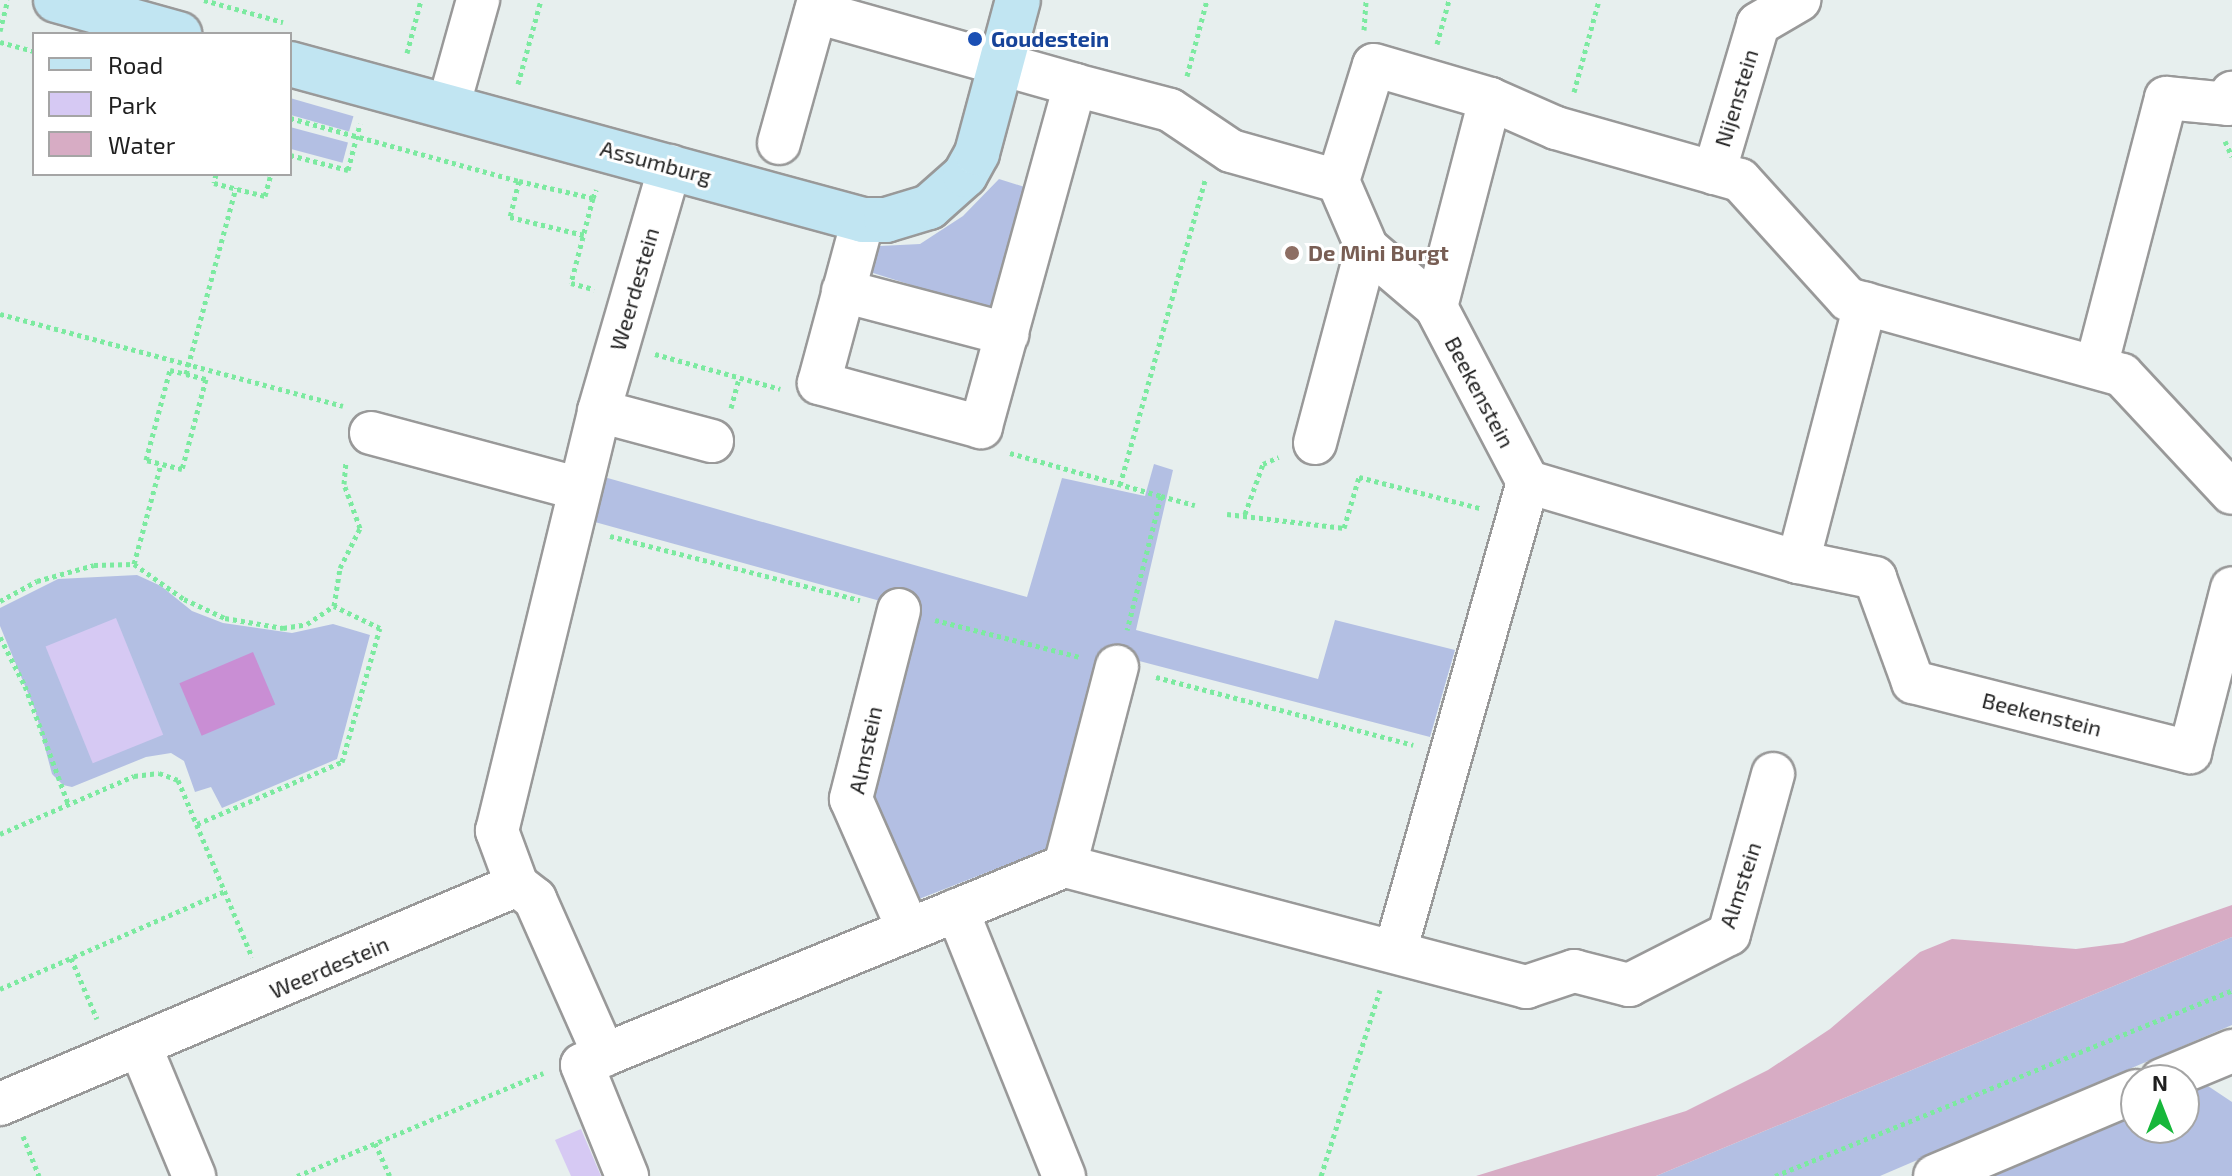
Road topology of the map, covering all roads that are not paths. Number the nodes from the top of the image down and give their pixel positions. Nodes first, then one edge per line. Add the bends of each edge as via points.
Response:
1 (478, 0) edge
2 (1018, 0) edge
3 (1799, 0) edge
4 (63, 1) edge
5 (818, 6) edge
6 (1760, 12) edge
7 (172, 32) edge
8 (1002, 63) junction
9 (292, 65) edge
10 (1075, 85) junction
11 (2232, 93) edge
12 (1490, 99) junction
13 (449, 104) junction
14 (779, 143) dead end
15 (1714, 173) junction
16 (1338, 181) junction
17 (664, 185) junction
18 (863, 220) junction
19 (1367, 248) junction
20 (843, 291) junction
21 (1865, 304) junction
22 (1436, 307) junction
23 (1007, 334) junction
24 (2096, 367) junction
25 (599, 411) junction
26 (357, 433) road end
27 (712, 441) dead end
28 (1315, 443) road end
29 (2232, 493) edge
30 (1523, 500) junction
31 (577, 508) junction
32 (1798, 562) junction
33 (2232, 588) edge
34 (899, 610) road end
35 (1117, 667) road end
36 (1773, 774) dead end
37 (1065, 866) junction
38 (517, 885) junction
39 (957, 910) junction
40 (908, 929) junction
41 (1395, 952) junction
42 (2232, 1051) edge
43 (127, 1052) junction
44 (593, 1060) junction
45 (2200, 1064) edge
46 (2120, 1098) edge
47 (0, 1104) edge
48 (194, 1176) edge
49 (627, 1176) edge
50 (1064, 1176) edge
51 (1935, 1176) edge

1 - 13 street
2 - 8 street
3 - 6 street, Nijenstein
4 - 7 street
5 - 8 street
5 - 14 street
6 - 15 street, Nijenstein
8 - 10 street
8 - 18 street via 977,153 957,184 908,216
9 - 13 street, Assumburg
10 - 16 street via 1177,114 1231,151
10 - 23 street
11 - 24 street via 2228,104 2166,98
12 - 15 street via 1564,130
12 - 16 street via 1374,65
12 - 22 street
13 - 17 street, Assumburg
15 - 21 street via 1740,180 1848,299
16 - 19 street, Beekenstein
17 - 18 street, Assumburg
17 - 25 street, Weerdestein
18 - 20 street
19 - 22 street, Beekenstein
19 - 28 street
20 - 23 street
20 - 23 street via 819,383 981,427
21 - 24 street
21 - 32 street
22 - 30 street, Beekenstein
24 - 29 street via 2122,375
25 - 27 street
25 - 31 street, Weerdestein
26 - 31 street
30 - 32 street, Beekenstein
30 - 41 street
31 - 38 street, Weerdestein via 497,831
32 - 33 street, Beekenstein via 1875,578 1913,682 2190,752
34 - 40 street, Almstein via 851,799
35 - 37 street
36 - 41 street, Almstein via 1729,934 1629,985 1574,971 1526,987
37 - 39 street
37 - 41 street, Almstein
38 - 43 street, Weerdestein
38 - 44 street, Weerdestein via 535,899
39 - 40 street
39 - 50 street
40 - 44 street
42 - 45 street
43 - 47 street, Weerdestein
43 - 48 street
44 - 49 street, Weerdestein
46 - 51 street

